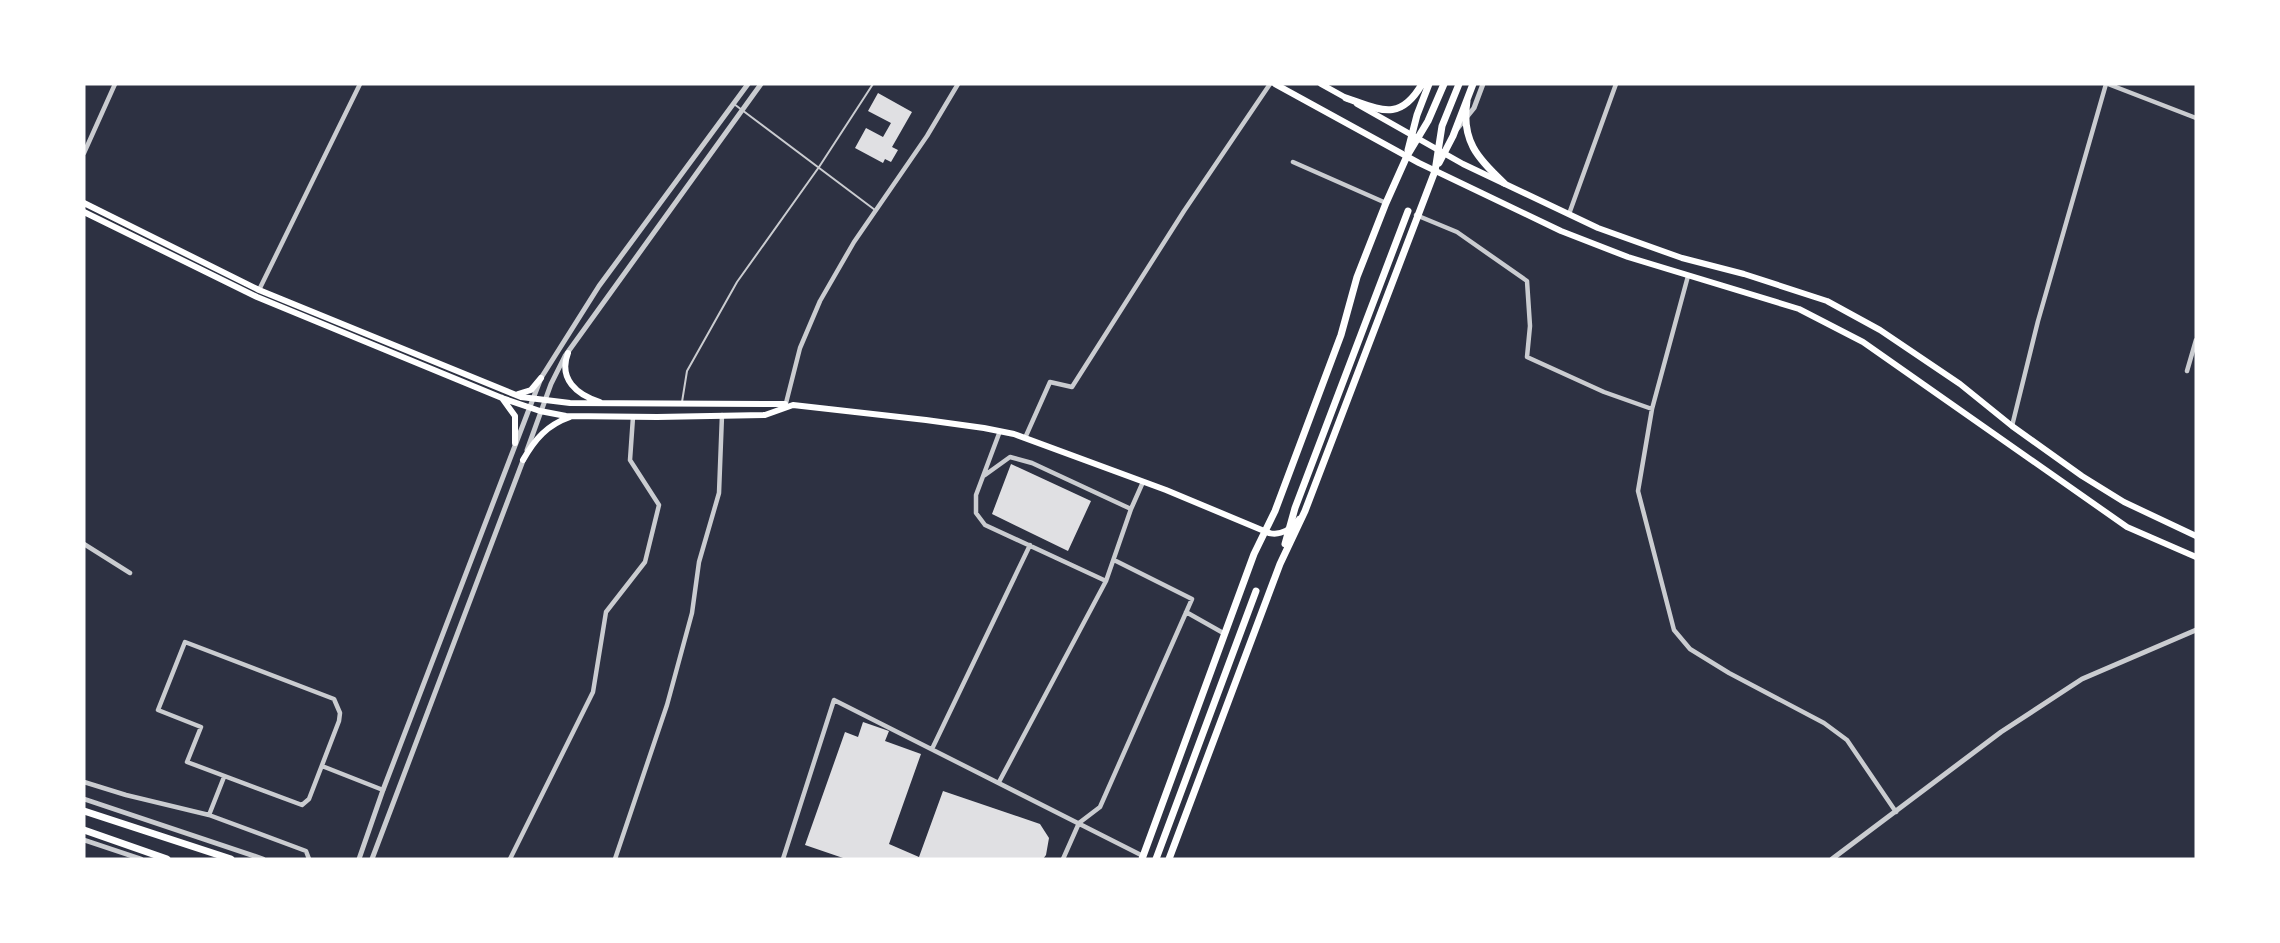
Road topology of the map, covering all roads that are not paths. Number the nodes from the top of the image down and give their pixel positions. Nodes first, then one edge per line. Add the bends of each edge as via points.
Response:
1 (115, 84) edge
2 (360, 84) edge
3 (748, 84) edge
4 (761, 84) edge
5 (873, 84) edge
6 (958, 84) edge
7 (1269, 84) edge
8 (1275, 84) edge
9 (1321, 84) edge
10 (1423, 84) edge
11 (1429, 84) edge
12 (1444, 84) edge
13 (1459, 84) edge
14 (1473, 84) edge
15 (1483, 84) edge
16 (1616, 84) edge
17 (2107, 84) edge
18 (1346, 98) junction
19 (1467, 100) junction
20 (734, 104) junction
21 (742, 110) junction
22 (1417, 115) junction
23 (2196, 118) edge
24 (1465, 119) junction
25 (1453, 136) junction
26 (1415, 137) junction
27 (1441, 151) junction
28 (84, 153) edge
29 (1407, 156) junction
30 (1293, 162) dead end
31 (819, 167) junction
32 (1435, 171) junction
33 (1504, 183) junction
34 (84, 203) edge
35 (1386, 203) junction
36 (876, 211) junction
37 (84, 212) edge
38 (1408, 212) dead end
39 (1569, 214) junction
40 (1416, 215) junction
41 (1688, 276) junction
42 (259, 290) junction
43 (2196, 340) edge
44 (568, 353) junction
45 (2187, 371) dead end
46 (541, 378) junction
47 (512, 394) junction
48 (502, 398) junction
49 (532, 399) junction
50 (545, 401) junction
51 (610, 404) junction
52 (681, 405) junction
53 (785, 405) junction
54 (529, 407) junction
55 (1652, 409) junction
56 (542, 411) junction
57 (722, 415) junction
58 (573, 416) junction
59 (633, 417) junction
60 (2012, 426) junction
61 (1000, 431) junction
62 (1025, 438) junction
63 (516, 443) junction
64 (523, 460) junction
65 (982, 477) junction
66 (1143, 482) junction
67 (1131, 509) junction
68 (1305, 511) junction
69 (1289, 529) junction
70 (1265, 532) junction
71 (2196, 536) edge
72 (84, 544) edge
73 (1030, 545) junction
74 (2196, 557) edge
75 (1114, 560) junction
76 (1280, 564) junction
77 (130, 573) dead end
78 (1106, 581) junction
79 (1256, 591) dead end
80 (1186, 612) junction
81 (2196, 630) edge
82 (1225, 634) junction
83 (932, 749) junction
84 (322, 766) junction
85 (224, 777) junction
86 (84, 782) edge
87 (999, 782) junction
88 (384, 790) junction
89 (84, 799) edge
90 (84, 811) edge
91 (1896, 812) junction
92 (209, 815) junction
93 (1079, 823) junction
94 (84, 830) edge
95 (84, 840) edge
96 (1143, 858) edge
97 (141, 859) edge
98 (166, 859) edge
99 (231, 859) edge
100 (263, 859) edge
101 (309, 859) edge
102 (359, 859) edge
103 (372, 859) edge
104 (510, 859) edge
105 (615, 859) edge
106 (783, 859) edge
107 (1063, 859) edge
108 (1156, 859) edge
109 (1169, 859) edge
110 (1832, 859) edge

1 - 28 street
2 - 42 street
3 - 20 street
4 - 21 street
5 - 31 lane
6 - 36 street
7 - 62 street via 1072,387 1050,382
8 - 29 main road
9 - 18 main road
10 - 18 main road via 1410,103 1394,110
10 - 22 street
11 - 22 main road
12 - 26 main road via 1428,121
13 - 27 main road via 1442,126
14 - 19 main road
15 - 24 street
16 - 39 street
17 - 23 street
17 - 60 street via 2038,321
18 - 26 main road
19 - 24 main road
19 - 25 main road
20 - 21 lane
20 - 46 street via 599,286
21 - 31 lane
21 - 44 street
22 - 26 main road
24 - 25 street
24 - 33 main road via 1473,149
25 - 27 main road
26 - 27 main road
26 - 29 main road
27 - 32 main road
27 - 33 main road
29 - 32 main road
29 - 35 main road
30 - 35 street
31 - 36 lane
31 - 52 lane via 737,282 687,370
32 - 40 main road
32 - 41 main road via 1561,231
33 - 39 main road
34 - 42 main road
35 - 70 main road
36 - 53 street via 854,242 810,322
37 - 48 main road via 257,297
38 - 69 main road
39 - 60 main road via 1644,245 1827,300 1916,354
40 - 55 street via 1457,232 1527,281 1527,357
40 - 68 main road
41 - 55 street
41 - 74 main road via 1799,309 1848,334 2127,527
42 - 47 main road
43 - 45 street
44 - 50 street
44 - 51 main road via 564,364 571,385 582,395
46 - 47 main road via 531,390
46 - 49 street
47 - 49 main road
48 - 54 main road
48 - 63 main road via 515,416
49 - 50 main road
49 - 54 street
50 - 51 main road
50 - 56 street
51 - 52 main road
52 - 53 main road
53 - 57 main road via 765,415
53 - 61 main road
54 - 56 main road
54 - 63 street
55 - 91 street via 1638,491 1674,630 1690,649 1824,723 1847,740
56 - 58 main road
56 - 64 street
57 - 59 main road
57 - 105 street via 719,494 699,562 692,614 667,705
58 - 59 main road
58 - 64 main road via 547,428
59 - 104 street via 630,460 659,505 645,562 606,612 593,692
60 - 71 main road via 2124,502
61 - 62 main road
61 - 65 street
62 - 66 main road
63 - 88 street
64 - 103 street
65 - 67 street via 1010,457 1032,463
65 - 73 street via 976,495 980,519 985,525
66 - 67 street
66 - 70 main road
67 - 75 street
68 - 69 main road
68 - 76 main road
69 - 70 main road via 1281,534
69 - 76 main road
70 - 82 main road
72 - 77 street
73 - 78 street
73 - 83 street
75 - 78 street
75 - 80 street via 1192,599
76 - 109 main road
78 - 87 street
79 - 108 main road
80 - 82 street
80 - 93 street via 1100,807
81 - 91 street via 2082,679 2001,732
82 - 96 main road
83 - 87 street
83 - 106 street via 834,700
84 - 85 street via 309,800 302,805
84 - 85 street via 339,720 334,699 185,642 158,710 201,727 187,762
84 - 88 street
85 - 92 street
86 - 92 street
87 - 93 street
88 - 102 street
89 - 100 street
90 - 99 main road
91 - 110 street
92 - 101 street via 306,851
93 - 96 street
93 - 107 street
94 - 98 main road
95 - 97 street

